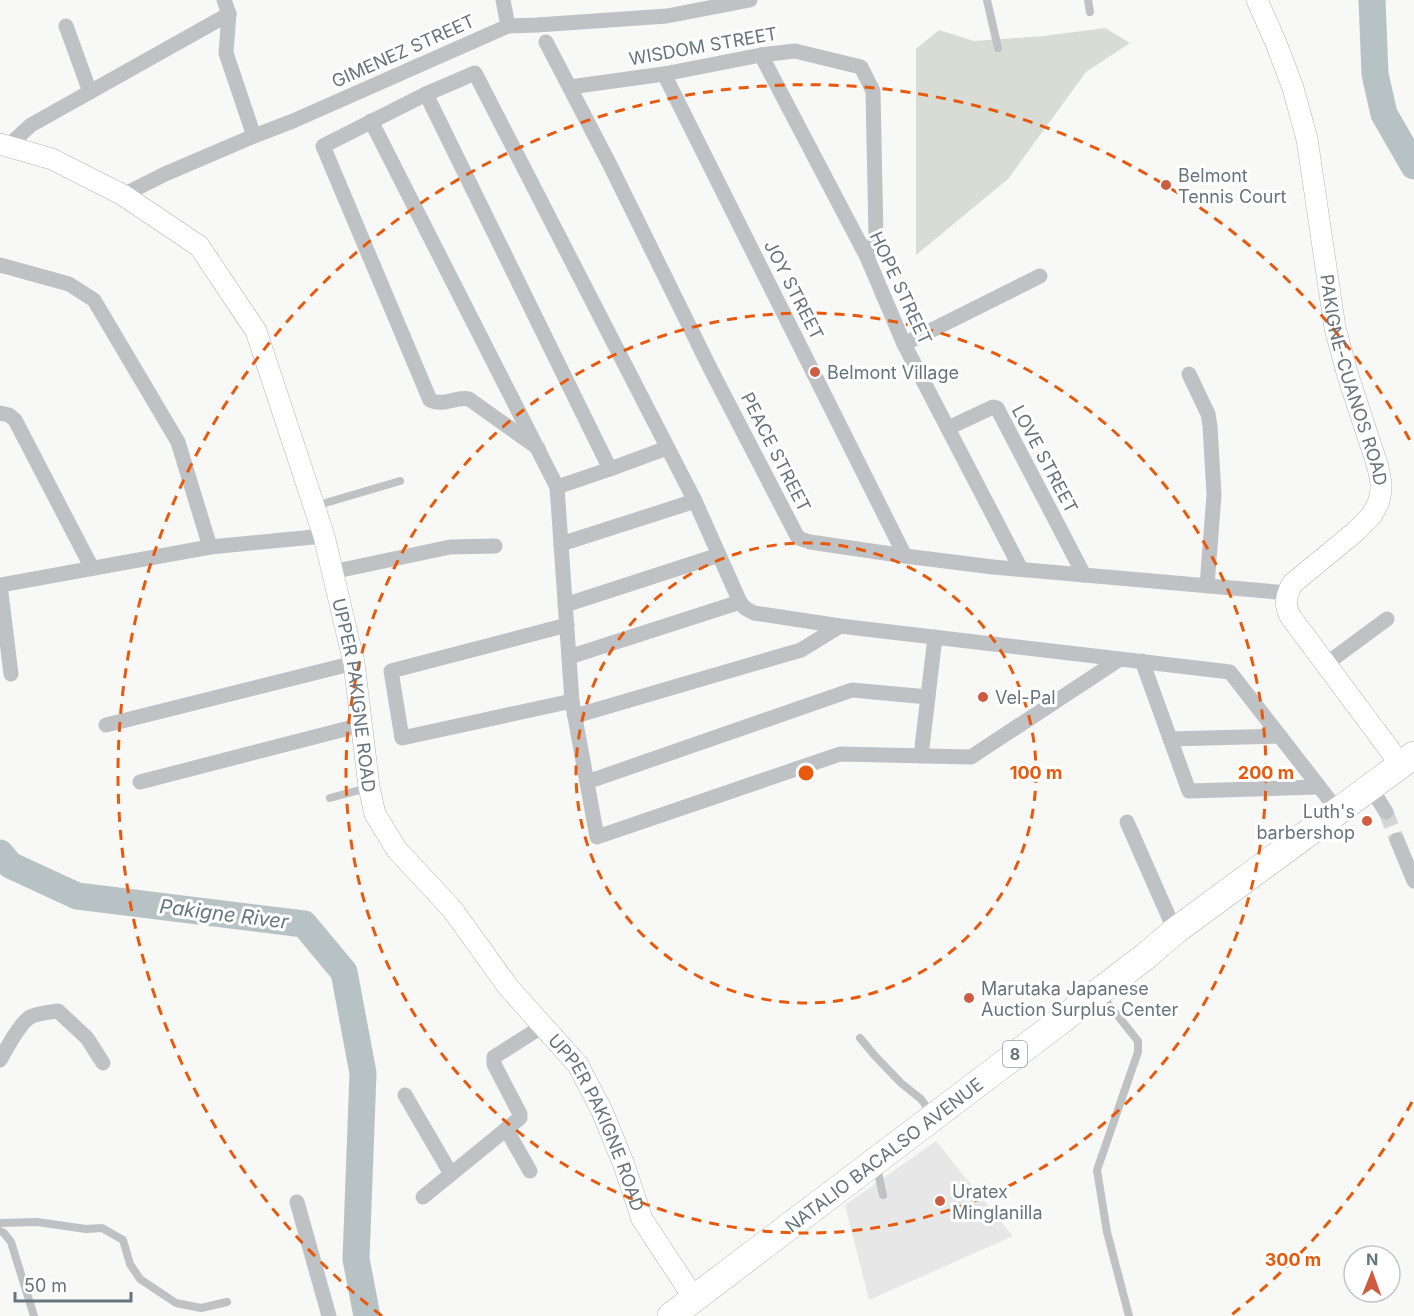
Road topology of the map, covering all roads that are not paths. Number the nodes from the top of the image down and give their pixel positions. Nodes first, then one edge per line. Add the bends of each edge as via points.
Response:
1 (503, 0) edge
2 (750, 0) edge
3 (987, 0) edge
4 (1088, 0) edge
5 (1257, 0) edge
6 (226, 7) edge
7 (1090, 12) dead end
8 (66, 26) dead end
9 (508, 26) junction
10 (546, 42) dead end
11 (998, 48) dead end
12 (761, 55) junction
13 (664, 74) junction
14 (570, 87) junction
15 (90, 92) junction
16 (426, 94) junction
17 (371, 121) junction
18 (254, 136) junction
19 (4, 146) edge
20 (123, 195) junction
21 (867, 257) junction
22 (0, 262) edge
23 (1040, 276) dead end
24 (904, 344) junction
25 (1189, 374) dead end
26 (0, 412) edge
27 (948, 428) junction
28 (538, 448) junction
29 (667, 448) junction
30 (610, 469) junction
31 (400, 481) dead end
32 (557, 487) junction
33 (695, 501) junction
34 (314, 506) junction
35 (324, 536) junction
36 (561, 544) junction
37 (495, 546) dead end
38 (210, 547) junction
39 (718, 555) junction
40 (905, 556) junction
41 (92, 568) junction
42 (1021, 569) junction
43 (332, 572) junction
44 (1084, 575) junction
45 (0, 585) edge
46 (1207, 586) junction
47 (1288, 593) junction
48 (740, 602) junction
49 (565, 605) junction
50 (1387, 619) dead end
51 (567, 625) junction
52 (840, 626) junction
53 (935, 637) junction
54 (569, 657) junction
55 (1120, 659) junction
56 (1142, 661) junction
57 (354, 663) junction
58 (1326, 664) junction
59 (11, 674) dead end
60 (928, 697) junction
61 (574, 709) junction
62 (106, 725) dead end
63 (361, 725) junction
64 (1280, 736) junction
65 (1170, 739) junction
66 (921, 756) junction
67 (1408, 760) edge
68 (140, 782) dead end
69 (587, 782) junction
70 (369, 787) junction
71 (1319, 787) junction
72 (1371, 788) junction
73 (330, 798) dead end
74 (1338, 811) junction
75 (1386, 812) tunnel mouth
76 (1126, 822) dead end
77 (1397, 840) tunnel mouth
78 (1414, 881) edge
79 (1175, 931) junction
80 (1099, 992) junction
81 (543, 1026) junction
82 (860, 1038) dead end
83 (0, 1060) edge
84 (103, 1063) dead end
85 (405, 1095) dead end
86 (933, 1116) junction
87 (506, 1129) junction
88 (875, 1160) junction
89 (530, 1171) dead end
90 (451, 1174) junction
91 (883, 1195) dead end
92 (423, 1197) dead end
93 (297, 1202) dead end
94 (0, 1223) edge
95 (0, 1232) edge
96 (694, 1298) junction
97 (227, 1302) dead end
98 (34, 1316) edge
99 (329, 1316) edge
100 (670, 1316) edge
101 (1129, 1316) edge

1 - 9 street
2 - 9 street, GIMENEZ STREET via 668,16
3 - 11 lane
4 - 7 lane
5 - 47 street, PAKIGNE-CUANOS ROAD via 1293,88 1307,139 1335,328 1381,483 1372,515 1292,584
6 - 15 street
6 - 18 street via 226,53
8 - 15 street
9 - 18 street, GIMENEZ STREET
10 - 14 street, PEACE STREET
12 - 13 street, WISDOM STREET
12 - 21 street, HOPE STREET
12 - 21 street, WISDOM STREET via 795,51 861,67 873,91 876,238
13 - 14 street, WISDOM STREET
13 - 40 street, JOY STREET
14 - 40 street, PEACE STREET via 797,536 810,542
15 - 19 street via 31,125
16 - 17 street
16 - 29 street via 475,73
16 - 30 street
17 - 28 street
17 - 28 street via 322,146 430,400 439,403 470,399
18 - 20 street, GIMENEZ STREET
19 - 20 street, UPPER PAKIGNE ROAD via 52,159
20 - 34 street, UPPER PAKIGNE ROAD via 200,246 256,331
21 - 24 street, HOPE STREET
22 - 38 street via 69,284 93,300 178,442
23 - 24 street
24 - 27 street, HOPE STREET
25 - 46 street via 1210,426 1214,495
26 - 41 street via 15,420
27 - 42 street, HOPE STREET
27 - 44 street, LOVE STREET via 997,408
28 - 32 street
29 - 30 street
29 - 33 street
30 - 32 street
31 - 34 lane
32 - 36 street
33 - 36 street
33 - 39 street
34 - 35 street, UPPER PAKIGNE ROAD
35 - 38 street
35 - 43 street, UPPER PAKIGNE ROAD
36 - 49 street
37 - 43 street via 450,547
38 - 41 street
39 - 48 street
39 - 49 street
40 - 42 street, PEACE STREET
41 - 45 street
42 - 44 street, PEACE STREET
43 - 57 street, UPPER PAKIGNE ROAD
44 - 46 street, PEACE STREET
45 - 59 street
46 - 47 street, PEACE STREET
47 - 58 street via 1287,609
48 - 52 street via 754,613
48 - 54 street
49 - 51 street
50 - 58 street
51 - 54 street
51 - 61 street via 391,671 402,738
52 - 53 street
52 - 61 street via 801,650
53 - 55 street
53 - 60 street
54 - 61 street
55 - 56 street
55 - 66 street via 971,757
56 - 64 street via 1230,672
56 - 65 street
57 - 62 street
57 - 63 street, UPPER PAKIGNE ROAD
58 - 67 street
60 - 66 street
60 - 69 street via 852,690
61 - 69 street
63 - 68 street
63 - 70 street, UPPER PAKIGNE ROAD
64 - 65 street
64 - 71 street
65 - 71 street via 1189,791
66 - 69 street via 840,754 597,837
67 - 72 highway, NATALIO BACALSO AVENUE / 8
70 - 73 lane
70 - 81 street, UPPER PAKIGNE ROAD via 375,814 397,850 453,909 509,988
71 - 74 street
72 - 74 highway, NATALIO BACALSO AVENUE / 8
72 - 75 street
74 - 79 highway, NATALIO BACALSO AVENUE / 8
76 - 79 street
77 - 78 street
79 - 80 highway, NATALIO BACALSO AVENUE / 8
80 - 86 highway, NATALIO BACALSO AVENUE / 8
80 - 101 lane via 1138,1041 1138,1052 1097,1170 1107,1232
81 - 87 street via 493,1059 520,1114
81 - 96 street, UPPER PAKIGNE ROAD via 578,1065 624,1165 642,1219
82 - 86 lane
83 - 84 street via 29,1018 58,1011 87,1038
85 - 90 street
86 - 88 highway, NATALIO BACALSO AVENUE / 8
87 - 89 street
87 - 90 street
88 - 91 lane
88 - 96 highway, NATALIO BACALSO AVENUE / 8
90 - 92 street
93 - 99 street
94 - 97 lane via 102,1228 123,1240 130,1264 140,1279 176,1303 201,1308
95 - 98 lane via 11,1242
96 - 100 highway, NATALIO BACALSO AVENUE / 8

